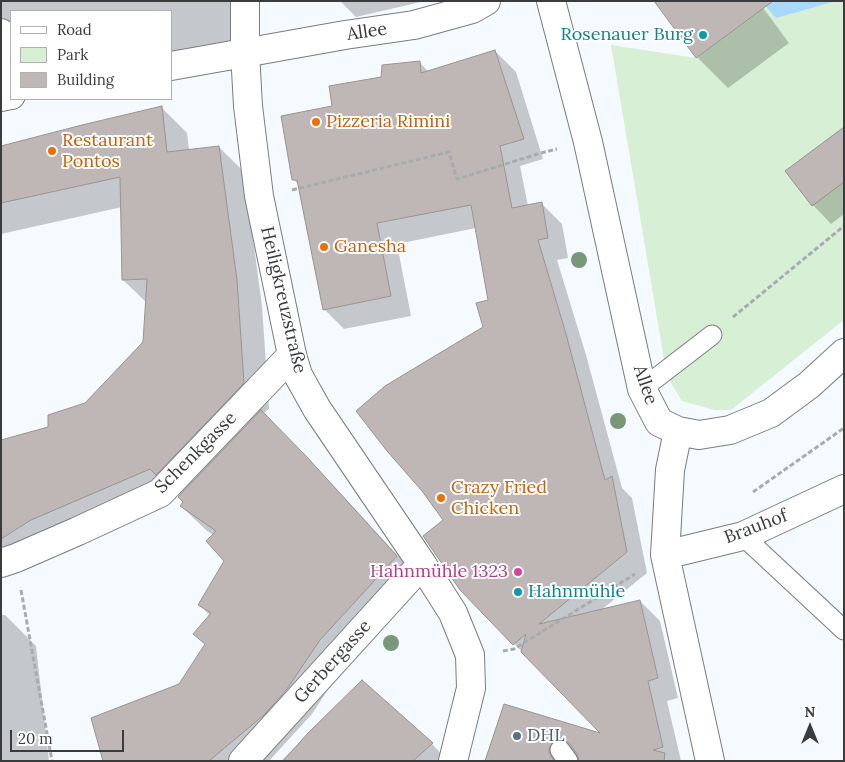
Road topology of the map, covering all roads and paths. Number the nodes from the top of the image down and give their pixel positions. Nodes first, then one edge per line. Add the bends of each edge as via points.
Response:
1 (244, 1) edge
2 (486, 1) edge
3 (551, 1) edge
4 (1, 32) edge
5 (245, 52) junction
6 (172, 66) edge
7 (10, 89) edge
8 (541, 153) dead end
9 (259, 196) junction
10 (844, 226) edge
11 (712, 335) joint
12 (844, 353) edge
13 (292, 354) junction
14 (642, 389) junction
15 (844, 428) edge
16 (678, 431) junction
17 (844, 489) edge
18 (748, 495) dead end
19 (743, 536) junction
20 (665, 555) junction
21 (8, 560) edge
22 (422, 564) junction
23 (844, 630) edge
24 (470, 655) junction
25 (52, 761) edge
26 (243, 761) edge
27 (453, 761) edge
28 (710, 761) edge

1 - 5 street, Heiligkreuzstraße
2 - 5 street, Allee via 472,9 414,25
3 - 14 street, Allee via 588,142
4 - 7 street
5 - 6 street, Allee
5 - 9 street, Heiligkreuzstraße
8 - 9 path via 457,179 449,152
9 - 13 street, Heiligkreuzstraße
10 - 11 path
11 - 14 lane
12 - 16 street via 772,413 730,430 699,435
13 - 21 street, Schenkgasse via 160,493
13 - 22 street, Heiligkreuzstraße via 298,375 317,409
14 - 16 street, Allee via 659,422
15 - 18 path
16 - 20 street via 670,470
17 - 19 street, Brauhof
19 - 20 street, Brauhof
19 - 23 lane
20 - 24 path via 514,649
20 - 28 street
21 - 25 path
22 - 24 street, Heiligkreuzstraße via 453,613
22 - 26 street, Gerbergasse
24 - 27 street via 471,688

